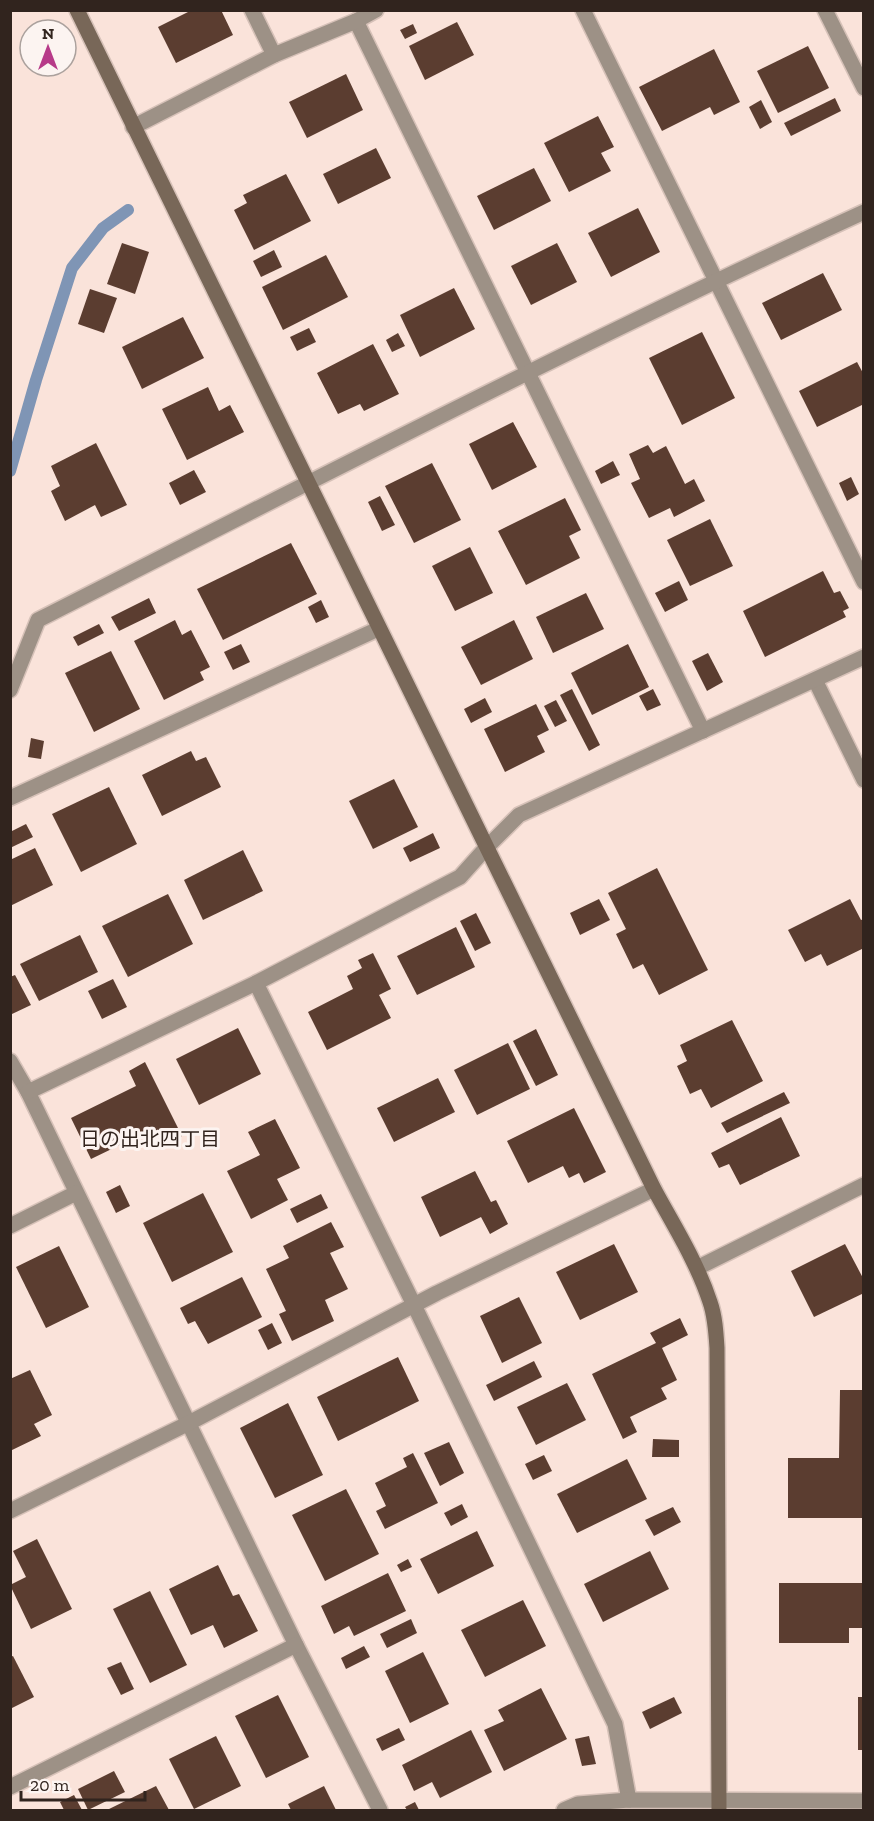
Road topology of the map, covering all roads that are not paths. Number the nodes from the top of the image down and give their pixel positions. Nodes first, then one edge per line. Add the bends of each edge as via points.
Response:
1 (77, 10) edge
2 (252, 10) edge
3 (376, 10) edge
4 (583, 10) edge
5 (825, 10) edge
6 (356, 21) junction
7 (274, 55) junction
8 (864, 88) edge
9 (133, 127) junction
10 (864, 212) edge
11 (715, 280) junction
12 (527, 372) junction
13 (308, 483) junction
14 (864, 582) edge
15 (378, 629) junction
16 (864, 657) edge
17 (815, 680) junction
18 (10, 690) edge
19 (703, 731) junction
20 (864, 780) edge
21 (10, 798) edge
22 (486, 848) junction
23 (256, 983) junction
24 (10, 1061) edge
25 (28, 1092) junction
26 (864, 1185) edge
27 (654, 1189) junction
28 (76, 1193) junction
29 (10, 1226) edge
30 (697, 1268) junction
31 (414, 1305) junction
32 (187, 1424) junction
33 (10, 1511) edge
34 (296, 1645) junction
35 (10, 1787) edge
36 (629, 1800) junction
37 (864, 1801) edge
38 (719, 1806) edge
39 (380, 1810) edge
40 (564, 1810) edge

1 - 9 street
2 - 7 street
3 - 6 street
4 - 11 street
5 - 8 street
6 - 7 street
6 - 12 street
7 - 9 street
9 - 13 street
10 - 11 street
11 - 12 street
11 - 14 street
12 - 13 street
12 - 19 street
13 - 15 street
13 - 18 street via 38,620
15 - 21 street
15 - 22 street
16 - 17 street
17 - 19 street
17 - 20 street
19 - 22 street via 519,815
22 - 23 street via 460,877
22 - 27 street
23 - 25 street
23 - 31 street
24 - 25 street
25 - 28 street
26 - 30 street
27 - 30 street
27 - 31 street
28 - 29 street
28 - 32 street
30 - 38 street via 711,1303 717,1347
31 - 32 street
31 - 36 street via 615,1724
32 - 33 street
32 - 34 street
34 - 35 street
34 - 39 street
36 - 38 street
36 - 40 street via 578,1804
37 - 38 street

